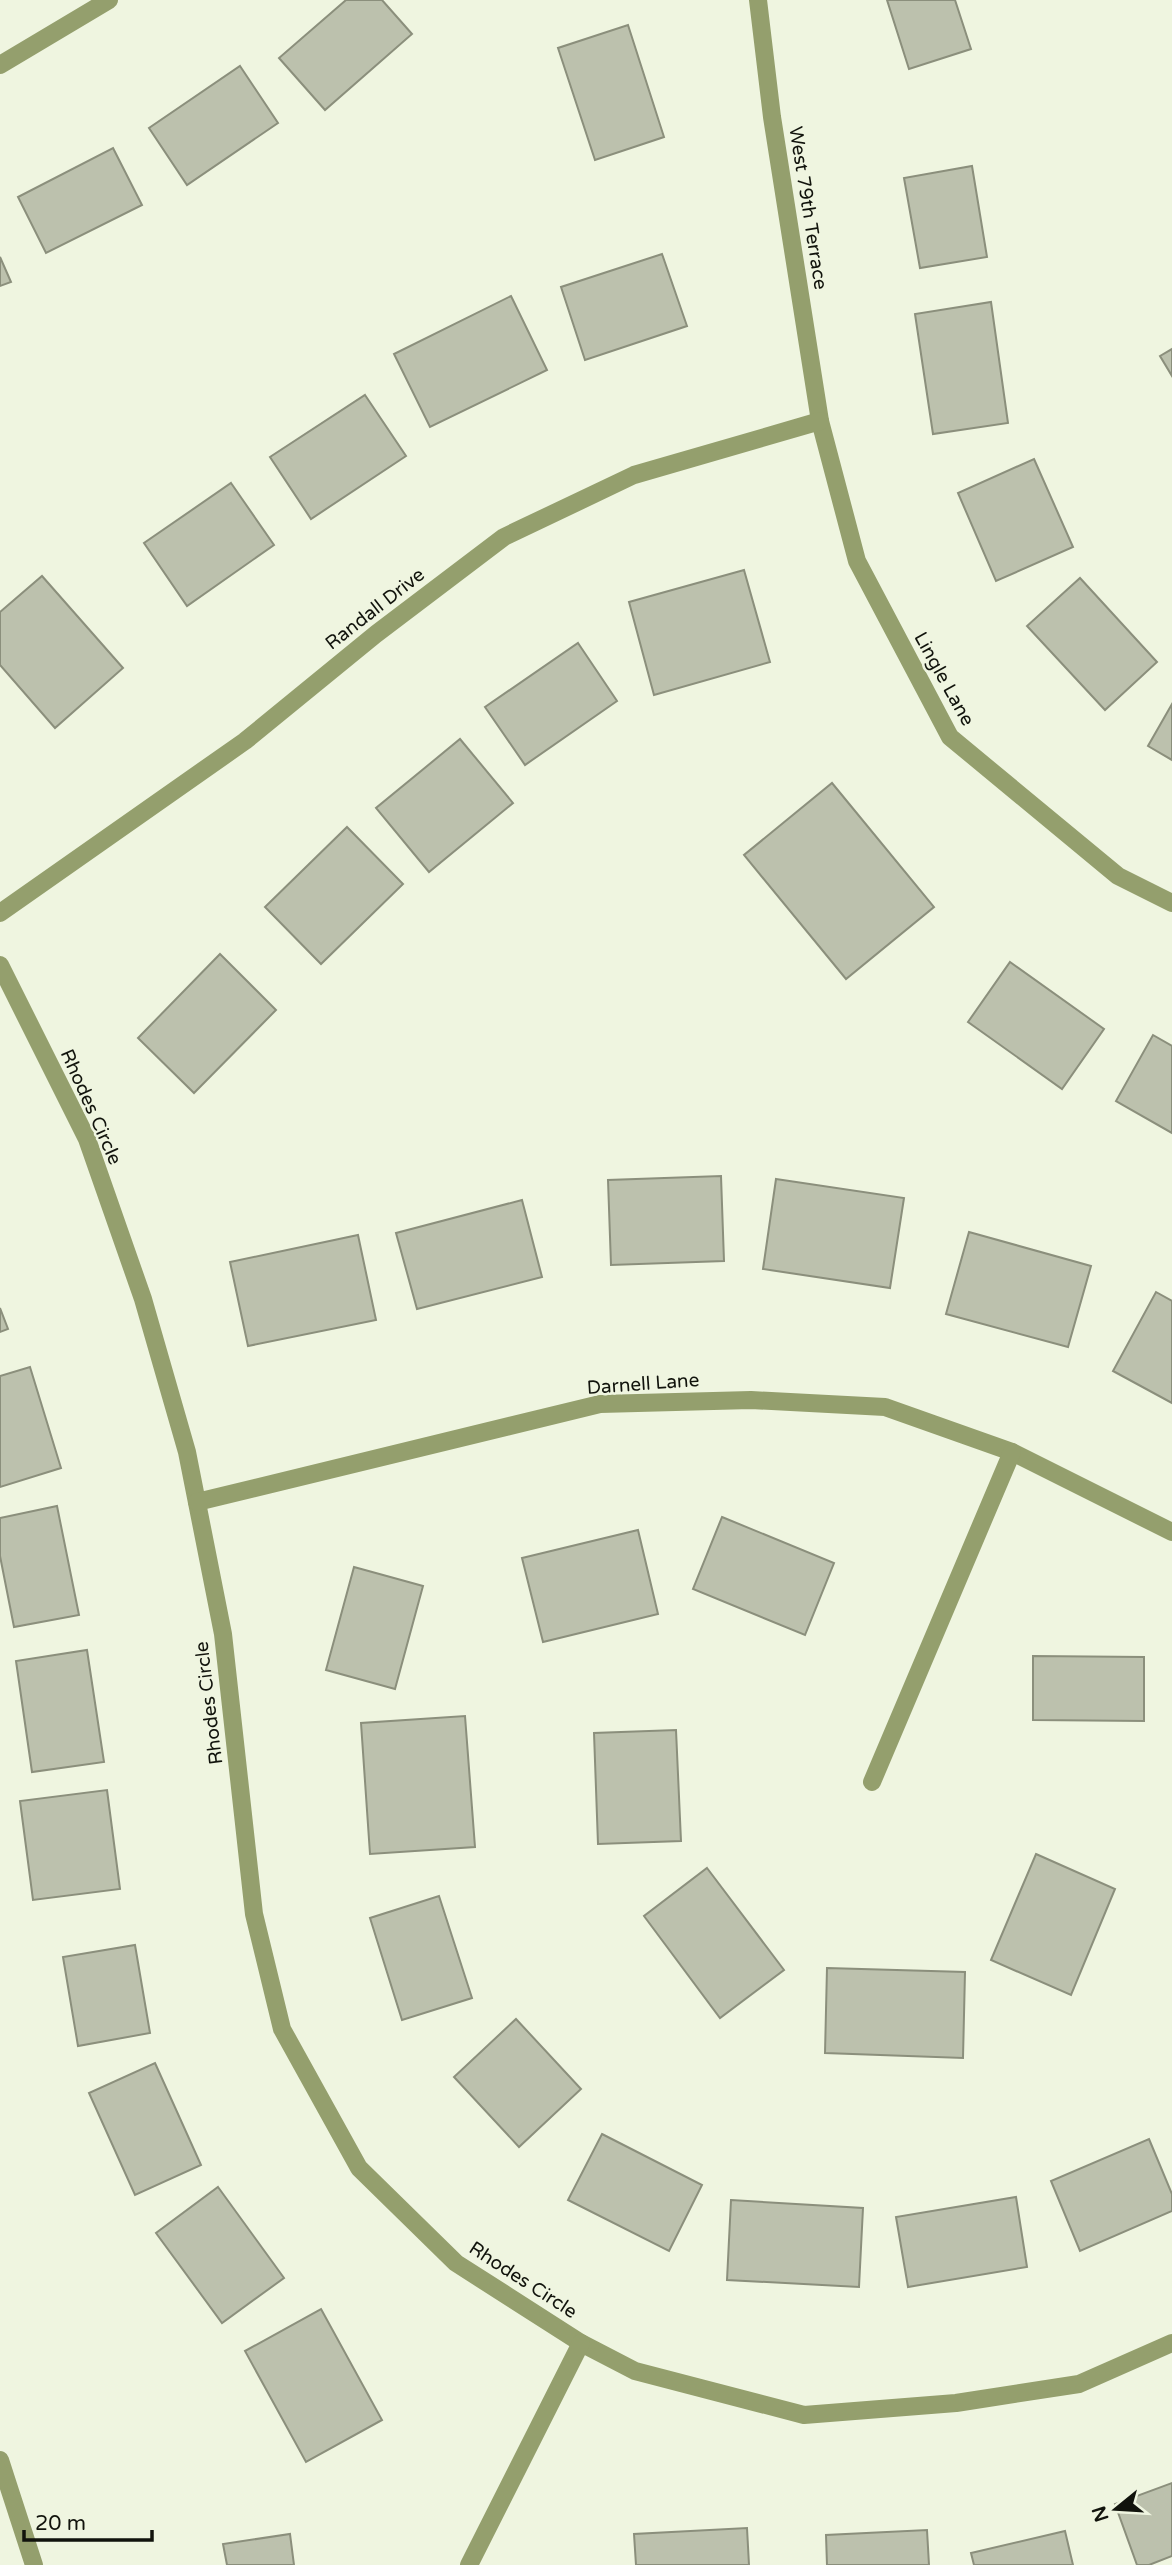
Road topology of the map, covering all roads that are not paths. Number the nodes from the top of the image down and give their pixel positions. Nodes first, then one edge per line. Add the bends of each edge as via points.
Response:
1 (109, 0) edge
2 (758, 0) edge
3 (0, 65) edge
4 (820, 421) junction
5 (1172, 903) edge
6 (0, 913) edge
7 (0, 965) edge
8 (1012, 1452) junction
9 (197, 1502) junction
10 (1172, 1532) edge
11 (872, 1782) dead end
12 (581, 2343) junction
13 (1172, 2343) edge
14 (0, 2460) edge
15 (34, 2565) edge
16 (469, 2565) edge

1 - 3 street
2 - 4 street, West 79th Terrace
4 - 5 street, Lingle Lane via 857,561 950,737 1118,876
4 - 6 street, Randall Drive via 634,475 504,537 246,741
7 - 9 street, Rhodes Circle via 87,1139 144,1299
8 - 9 street, Darnell Lane via 885,1407 751,1400 600,1404
8 - 10 street, Darnell Lane
8 - 11 street
9 - 12 street, Rhodes Circle via 223,1634 254,1914 282,2029 359,2168 456,2263
12 - 13 street, Rhodes Circle via 635,2371 804,2415 956,2403 1079,2384
12 - 16 street, Rhodes Circle
14 - 15 street

